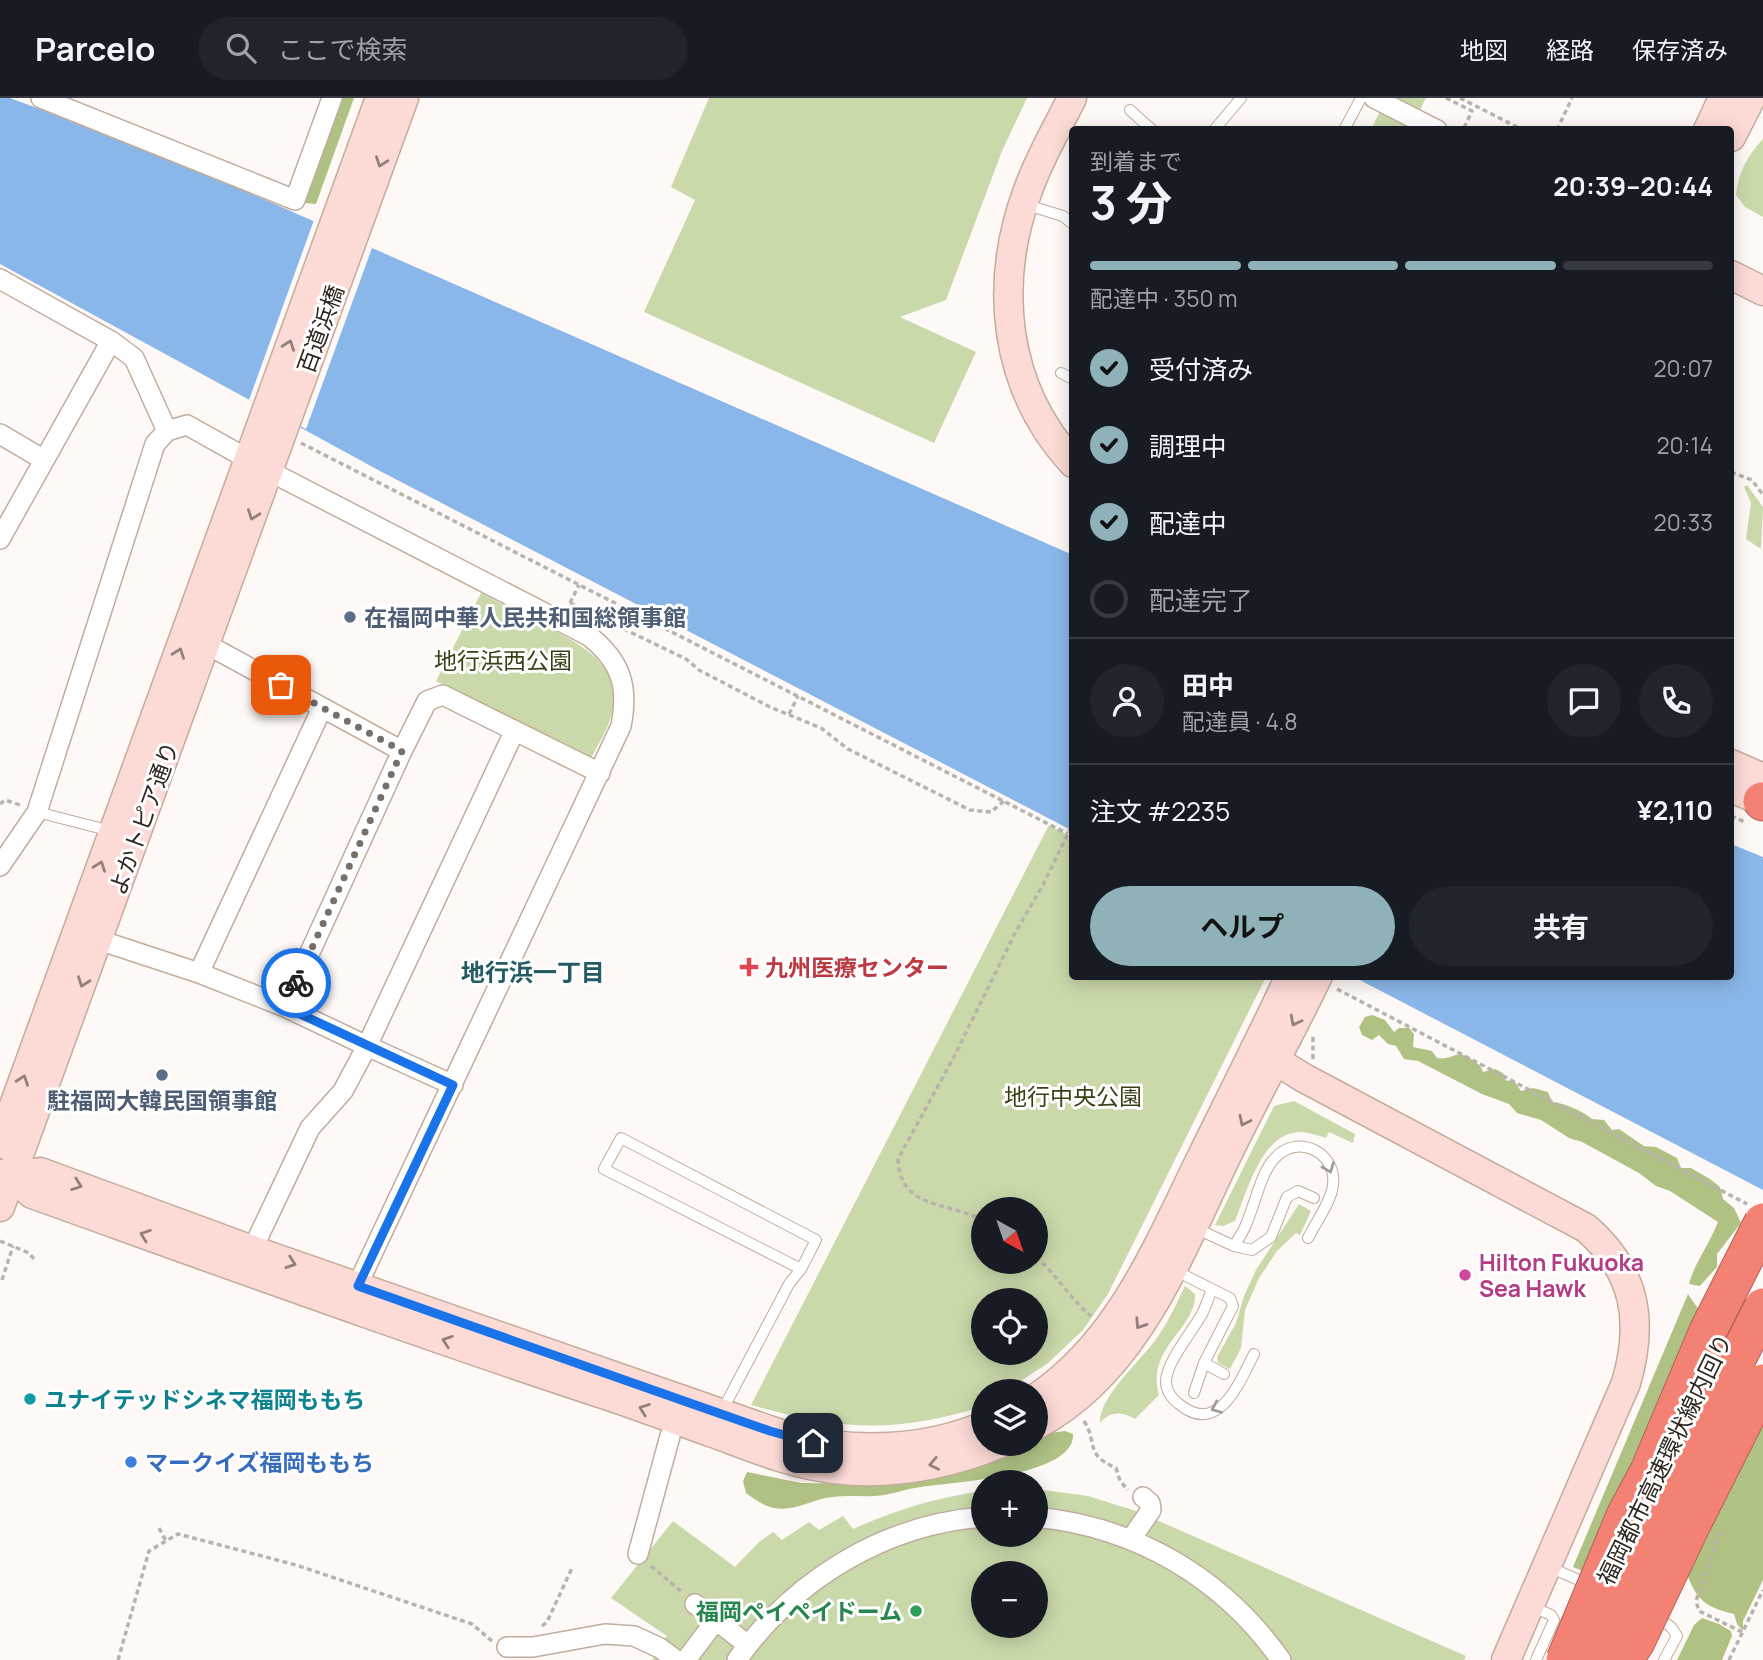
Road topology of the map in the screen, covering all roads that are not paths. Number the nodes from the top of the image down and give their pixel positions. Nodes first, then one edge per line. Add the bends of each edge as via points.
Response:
1 (41, 98) edge
2 (332, 98) edge
3 (380, 98) edge
4 (404, 98) edge
5 (1072, 98) edge
6 (1241, 98) edge
7 (1361, 98) edge
8 (1374, 98) edge
9 (1723, 98) edge
10 (1751, 98) edge
11 (1130, 110) dead end
12 (1148, 126) edge
13 (1217, 126) edge
14 (1346, 126) edge
15 (1429, 126) edge
16 (1710, 126) edge
17 (1734, 131) edge
18 (1023, 204) junction
19 (1069, 221) edge
20 (346, 226) junction
21 (1734, 276) edge
22 (0, 279) edge
23 (1763, 291) edge
24 (111, 341) junction
25 (1061, 373) dead end
26 (1069, 377) edge
27 (282, 426) joint
28 (167, 431) junction
29 (0, 434) edge
30 (1069, 458) edge
31 (44, 460) junction
32 (259, 465) junction
33 (0, 539) edge
34 (206, 644) junction
35 (321, 708) junction
36 (514, 732) junction
37 (402, 751) junction
38 (1734, 765) edge
39 (600, 773) junction
40 (1763, 778) edge
41 (1734, 789) edge
42 (1763, 801) edge
43 (37, 812) junction
44 (113, 831) junction
45 (0, 866) edge
46 (99, 940) junction
47 (199, 973) junction
48 (1315, 980) edge
49 (285, 1007) junction
50 (367, 1046) junction
51 (1264, 1054) junction
52 (453, 1085) junction
53 (0, 1144) edge
54 (6, 1175) edge
55 (1314, 1198) dead end
56 (0, 1207) edge
57 (1758, 1215) edge
58 (1182, 1221) junction
59 (1308, 1238) dead end
60 (1234, 1246) junction
61 (252, 1250) junction
62 (1763, 1260) edge
63 (1160, 1265) junction
64 (801, 1269) junction
65 (358, 1286) junction
66 (1212, 1289) junction
67 (1763, 1307) edge
68 (1254, 1354) dead end
69 (1763, 1358) edge
70 (1203, 1363) junction
71 (1224, 1374) dead end
72 (1763, 1383) edge
73 (1048, 1388) edge
74 (1194, 1393) dead end
75 (1048, 1417) edge
76 (717, 1424) junction
77 (971, 1430) edge
78 (670, 1436) dead end
79 (971, 1454) edge
80 (1143, 1497) road end
81 (971, 1519) edge
82 (1048, 1519) edge
83 (1131, 1539) junction
84 (638, 1555) road end
85 (1548, 1567) junction
86 (695, 1604) road end
87 (1530, 1605) junction
88 (716, 1620) junction
89 (507, 1647) road end
90 (742, 1652) edge
91 (676, 1660) edge
92 (686, 1660) edge
93 (1282, 1660) edge
94 (1506, 1660) edge
95 (1536, 1660) edge
96 (1565, 1660) edge
97 (1571, 1660) edge
98 (1596, 1660) edge
99 (1616, 1660) edge
100 (1624, 1660) edge
101 (1664, 1660) edge

1 - 2 street via 295,200
3 - 20 street
4 -> 20 street
5 - 18 street
6 - 13 lane
7 - 14 lane
8 - 15 street
9 - 16 street
10 - 17 street
11 - 12 lane
18 - 19 lane
18 - 30 street via 1008,268 1012,344 1030,398
20 - 27 street, 百道浜橋
21 - 23 street
22 - 24 street
24 - 28 street via 134,358
24 - 31 street
25 - 26 lane
27 - 32 street, よかトピア通り
28 - 32 street via 187,425
28 - 43 street via 155,444
29 - 31 street
31 - 33 street
32 -> 34 street, よかトピア通り
32 - 39 street via 601,646 617,668 625,696 621,726
44 -> 32 street, よかトピア通り
34 - 35 street
34 - 46 street, よかトピア通り
35 - 37 street
35 - 47 street
36 - 37 street via 443,695 427,701
36 - 39 street
36 - 50 street
37 - 49 street
38 - 40 street
39 - 52 street
41 - 42 street
43 - 44 lane
43 - 45 street
53 -> 44 street, よかトピア通り
46 - 47 street
46 -> 54 street, よかトピア通り
47 - 49 street
48 - 51 street
49 - 50 street
50 - 52 street
50 - 61 street via 343,1091 310,1128
51 - 58 street
51 - 85 street via 1586,1227 1604,1242 1628,1284 1636,1333 1626,1384
52 - 65 street
54 - 56 street, よかトピア通り
54 -> 61 street via 40,1172
76 -> 54 street via 234,1268 32,1194
55 - 60 lane via 1298,1191 1287,1197 1271,1237 1252,1250
57 - 96 highway, bridge
58 - 60 lane
58 - 63 street
60 -> 59 lane via 1275,1157 1305,1146 1317,1149 1333,1172 1333,1187
61 -> 65 street
62 - 97 highway, 福岡都市高速環状線内回り via 1632,1518
63 - 66 lane
63 - 73 street via 1073,1368
63 -> 75 street via 1139,1326 1090,1384
64 - 64 lane via 816,1240 621,1138 604,1169
64 - 76 lane
65 - 76 street
68 -> 66 lane via 1224,1406 1197,1413 1179,1404 1167,1390 1171,1365
66 - 70 lane via 1230,1298 1233,1306
67 - 98 highway, bridge via 1673,1487
69 - 99 highway
70 - 71 lane
70 - 74 lane
72 - 100 highway, bridge
76 - 77 street via 836,1446 873,1448 910,1446
79 -> 76 street via 913,1468 874,1471 808,1465 761,1452
78 - 84 street
80 - 83 street via 1151,1510
81 - 90 street via 922,1528 848,1558 784,1605
82 - 83 street
83 - 93 street via 1176,1561 1217,1590
85 - 87 street
85 - 101 lane via 1671,1627 1677,1636
86 - 88 street
87 - 94 street
87 - 95 lane via 1554,1619
88 - 90 street
88 - 92 street
89 - 91 street via 604,1634 634,1636

